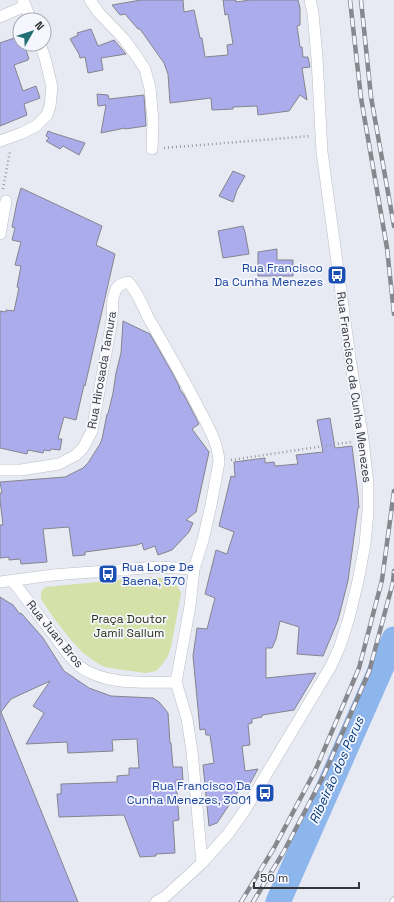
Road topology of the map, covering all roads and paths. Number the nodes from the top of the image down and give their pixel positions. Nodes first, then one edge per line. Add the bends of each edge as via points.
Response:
1 (90, 0) edge
2 (310, 0) edge
3 (24, 3) edge
4 (0, 17) edge
5 (42, 52) edge
6 (321, 135) junction
7 (12, 136) junction
8 (0, 141) edge
9 (152, 149) joint
10 (6, 201) joint
11 (0, 234) edge
12 (363, 440) junction
13 (219, 462) junction
14 (0, 470) edge
15 (194, 569) junction
16 (12, 580) junction
17 (0, 582) edge
18 (176, 682) junction
19 (202, 863) junction
20 (156, 902) edge

1 - 9 street via 124,39 145,69 150,88 153,121
2 - 6 street, Rua Francisco da Cunha Menezes via 317,58
3 - 4 street
5 - 7 street via 52,87 47,115 36,126
6 - 9 path
6 - 12 street, Rua Francisco da Cunha Menezes
7 - 8 street
7 - 10 path via 1,200
10 - 11 street
12 - 13 path
12 - 19 street, Rua Francisco da Cunha Menezes via 368,511 358,581 340,646 331,666 245,810
13 - 14 street, Rua Hirosada Tamura via 210,429 128,282 116,289 113,298 112,320 92,431 83,448 59,464 21,470
13 - 15 street via 203,540
15 - 16 street via 158,567
15 - 18 street
16 - 17 street
16 - 18 street, Rua Juan Bros via 70,656 85,670 118,681
18 - 19 street via 187,719 192,752
19 - 20 street, Rua Francisco da Cunha Menezes

